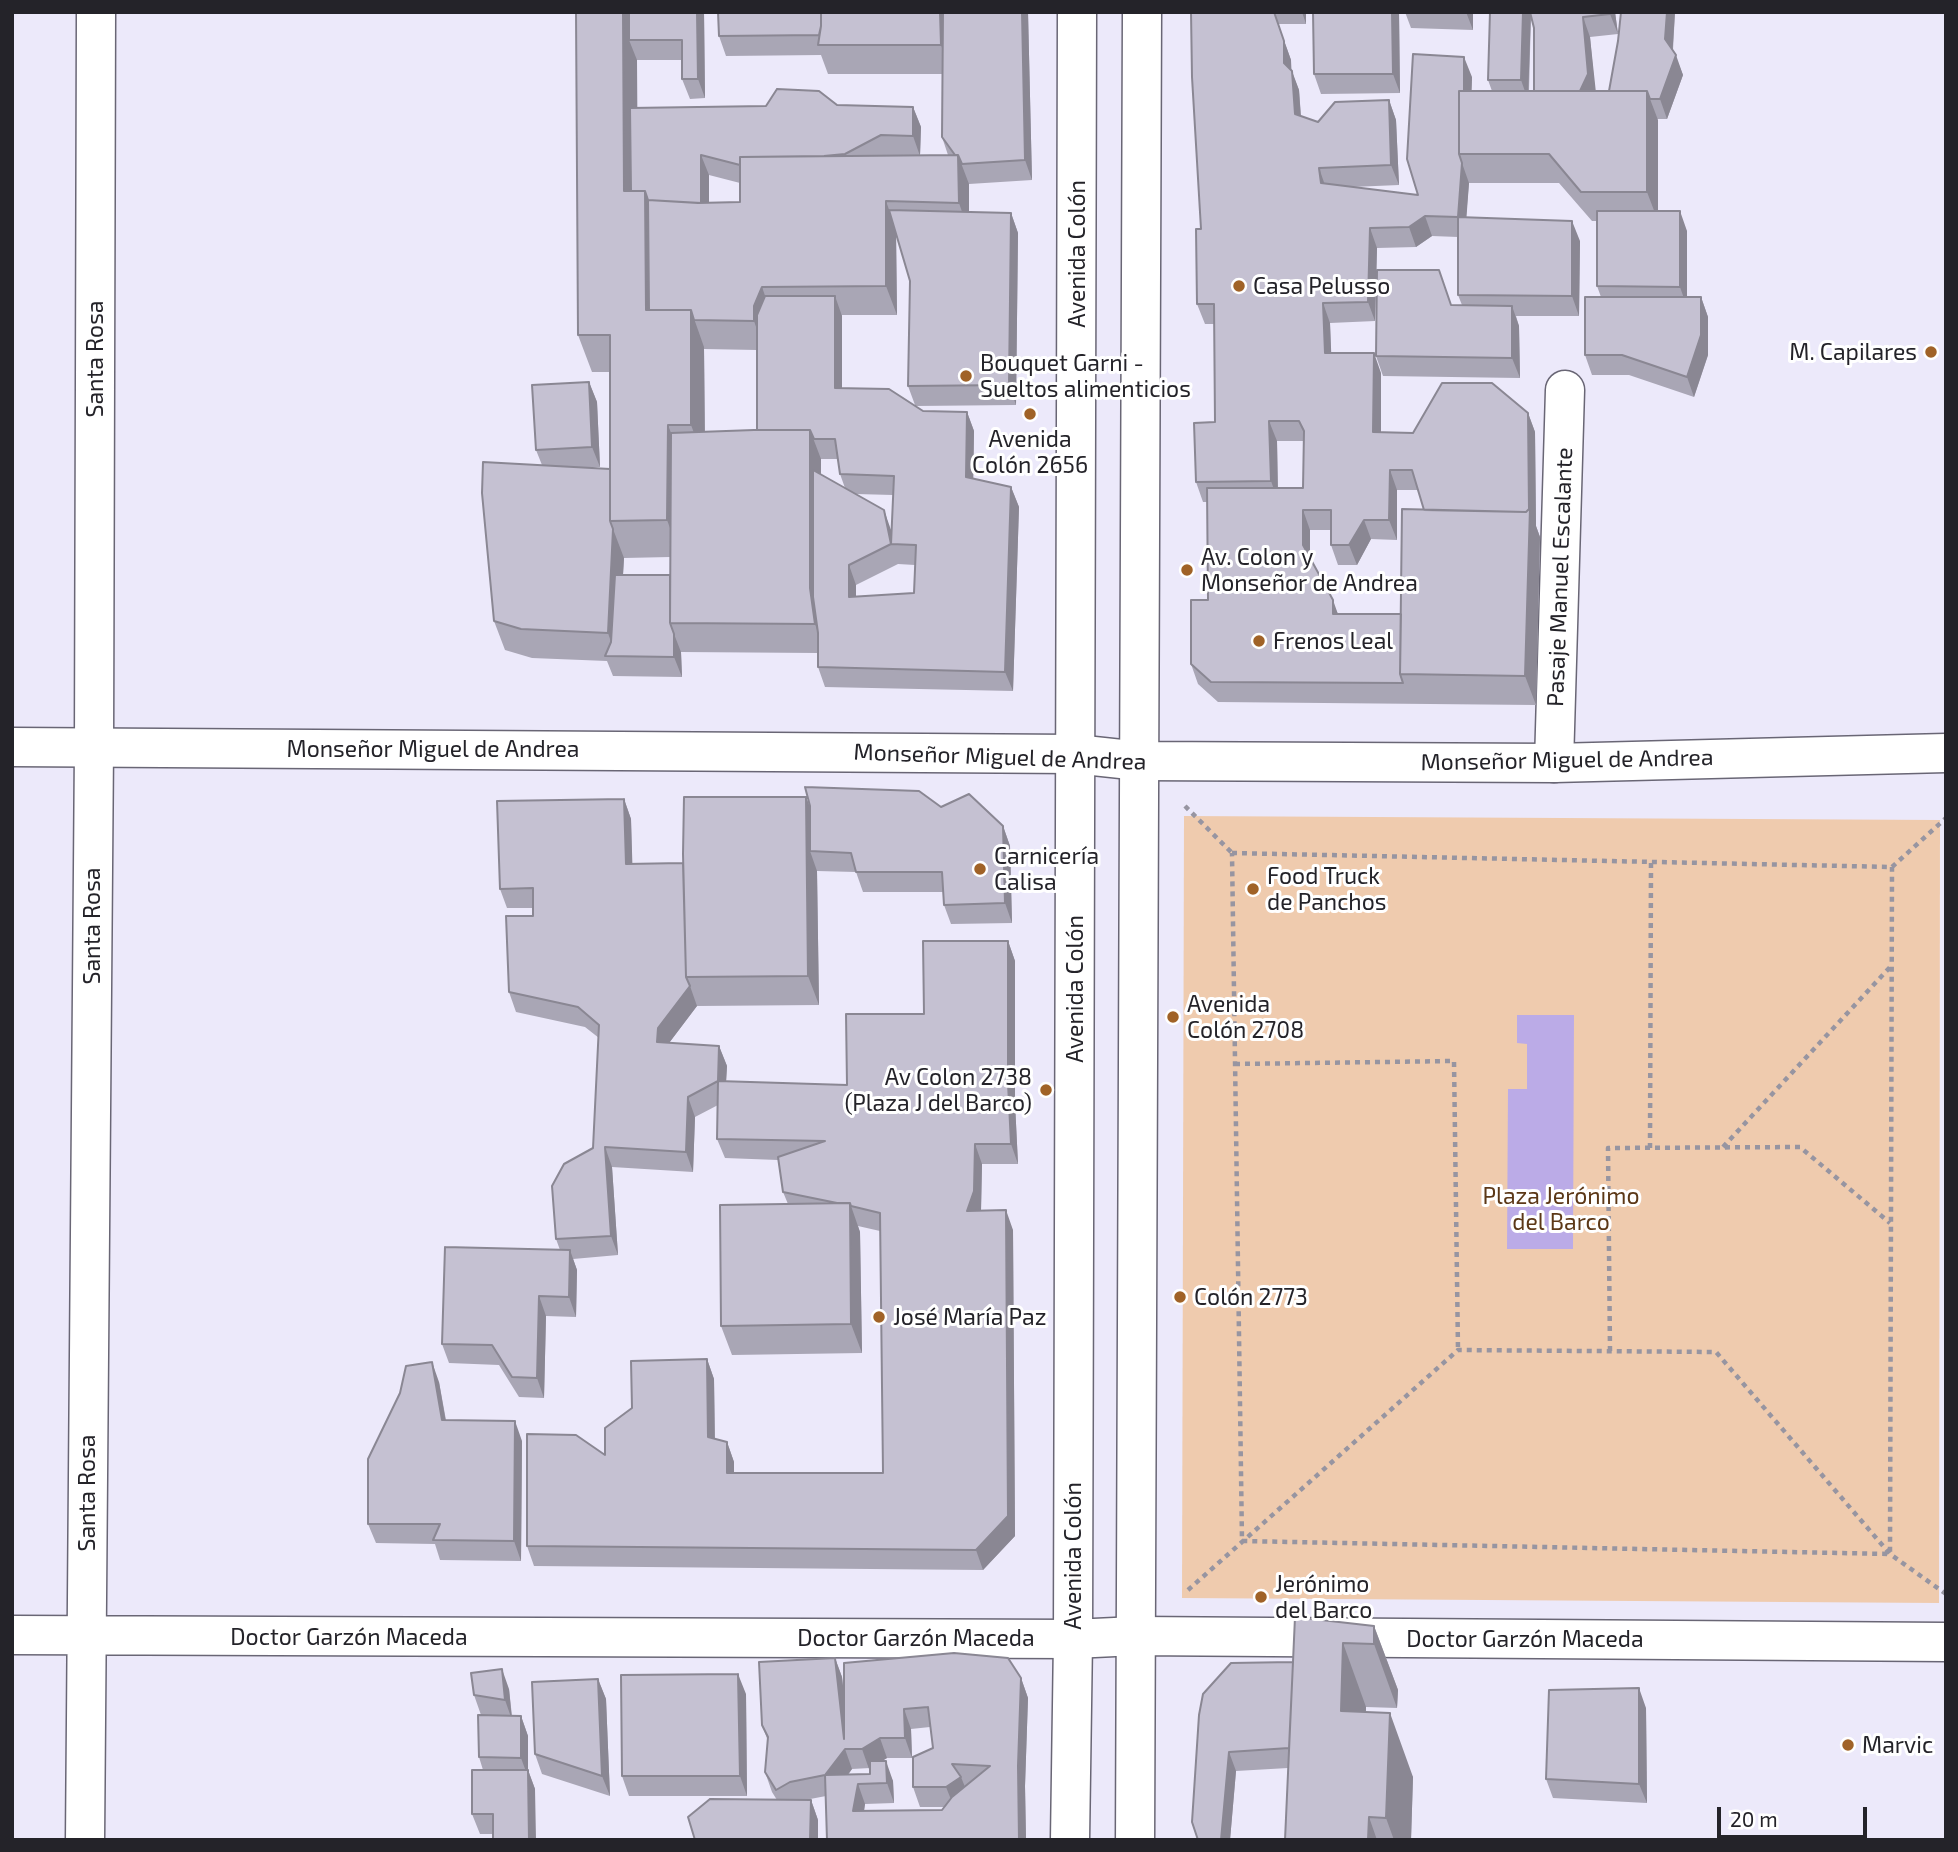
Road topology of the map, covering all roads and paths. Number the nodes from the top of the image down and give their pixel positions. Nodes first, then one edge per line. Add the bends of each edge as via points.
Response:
1 (96, 12) edge
2 (1077, 12) edge
3 (1142, 12) edge
4 (1565, 390) dead end
5 (12, 747) edge
6 (94, 747) junction
7 (1946, 753) edge
8 (1075, 754) junction
9 (1140, 761) junction
10 (1555, 763) junction
11 (1946, 818) edge
12 (1651, 862) junction
13 (1892, 867) junction
14 (1892, 965) junction
15 (1235, 1064) junction
16 (1722, 1147) junction
17 (1650, 1148) junction
18 (1891, 1224) junction
19 (1458, 1350) junction
20 (1610, 1351) junction
21 (1242, 1541) junction
22 (1890, 1554) junction
23 (1946, 1594) edge
24 (12, 1635) edge
25 (86, 1636) junction
26 (1136, 1636) junction
27 (1073, 1639) junction
28 (1946, 1642) edge
29 (85, 1840) edge
30 (1070, 1840) edge
31 (1135, 1840) edge

1 - 6 main road, Santa Rosa
2 - 8 main road, Avenida Colón
3 - 9 main road
4 - 10 main road, Pasaje Manuel Escalante
5 - 6 main road, Monseñor Miguel de Andrea
6 - 8 main road, Monseñor Miguel de Andrea
6 - 25 main road, Santa Rosa
7 - 10 main road, Monseñor Miguel de Andrea
8 - 9 main road, Monseñor Miguel de Andrea
8 - 27 main road, Avenida Colón
9 - 10 main road, Monseñor Miguel de Andrea
9 - 26 main road
11 - 13 path
12 - 13 path
12 - 15 path via 1232,853
12 - 17 path
13 - 14 path
14 - 16 path
14 - 18 path
15 - 19 path via 1454,1061
15 - 21 path
16 - 17 path
16 - 18 path via 1800,1147
17 - 20 path via 1608,1148
18 - 22 path
19 - 20 path
19 - 21 path
20 - 22 path via 1716,1352
21 - 22 path
22 - 23 path
24 - 25 main road, Doctor Garzón Maceda
25 - 27 main road, Doctor Garzón Maceda
25 - 29 main road, Santa Rosa
26 - 27 main road, Doctor Garzón Maceda
26 - 28 main road, Doctor Garzón Maceda
26 - 31 main road
27 - 30 main road, Avenida Colón

